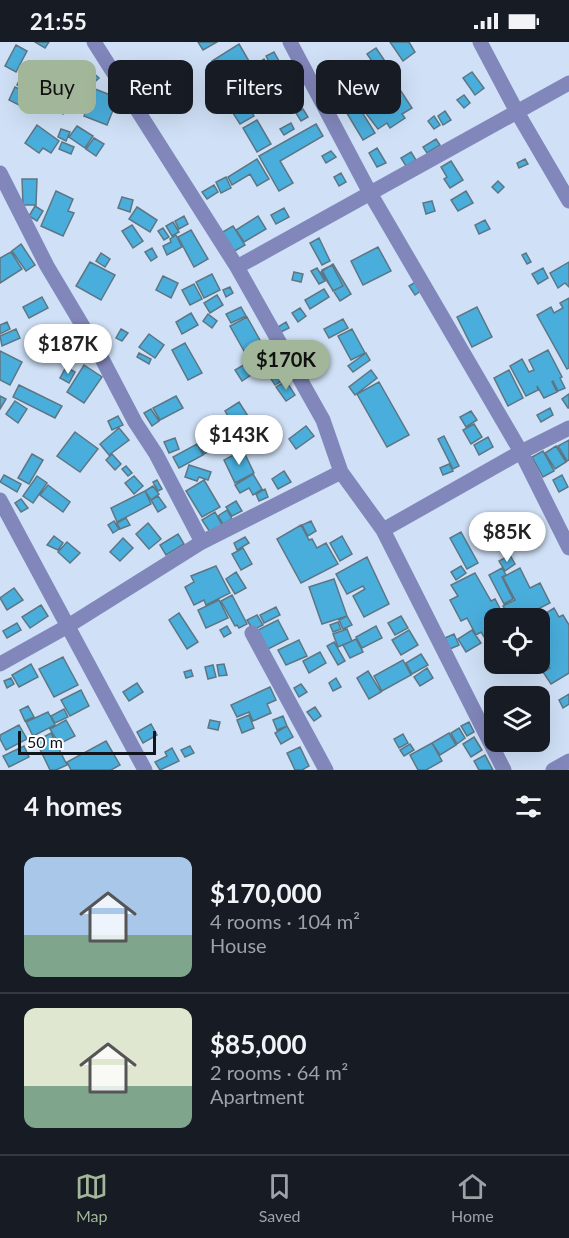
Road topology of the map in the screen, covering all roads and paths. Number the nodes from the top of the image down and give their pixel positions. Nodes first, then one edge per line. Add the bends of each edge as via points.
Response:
1 (94, 42) edge
2 (290, 42) edge
3 (480, 42) edge
4 (569, 83) edge
5 (517, 112) junction
6 (0, 172) edge
7 (370, 193) junction
8 (569, 201) edge
9 (237, 267) junction
10 (569, 428) edge
11 (521, 452) junction
12 (341, 472) junction
13 (0, 500) edge
14 (383, 530) junction
15 (202, 542) junction
16 (569, 548) edge
17 (68, 626) junction
18 (252, 633) dead end
19 (0, 664) edge
20 (569, 761) edge
21 (145, 770) edge
22 (326, 770) edge
23 (504, 770) edge
24 (553, 770) edge

1 - 9 street
2 - 7 street
3 - 5 street
4 - 5 street
5 - 7 street
5 - 8 street
6 - 15 street via 47,266
7 - 9 street
7 - 11 street
9 - 12 street via 323,420
10 - 11 street
11 - 14 street
11 - 16 street
12 - 14 street
12 - 15 street
13 - 17 street
14 - 23 street
15 - 17 street
17 - 19 street
17 - 21 street
18 - 22 street
20 - 24 street

